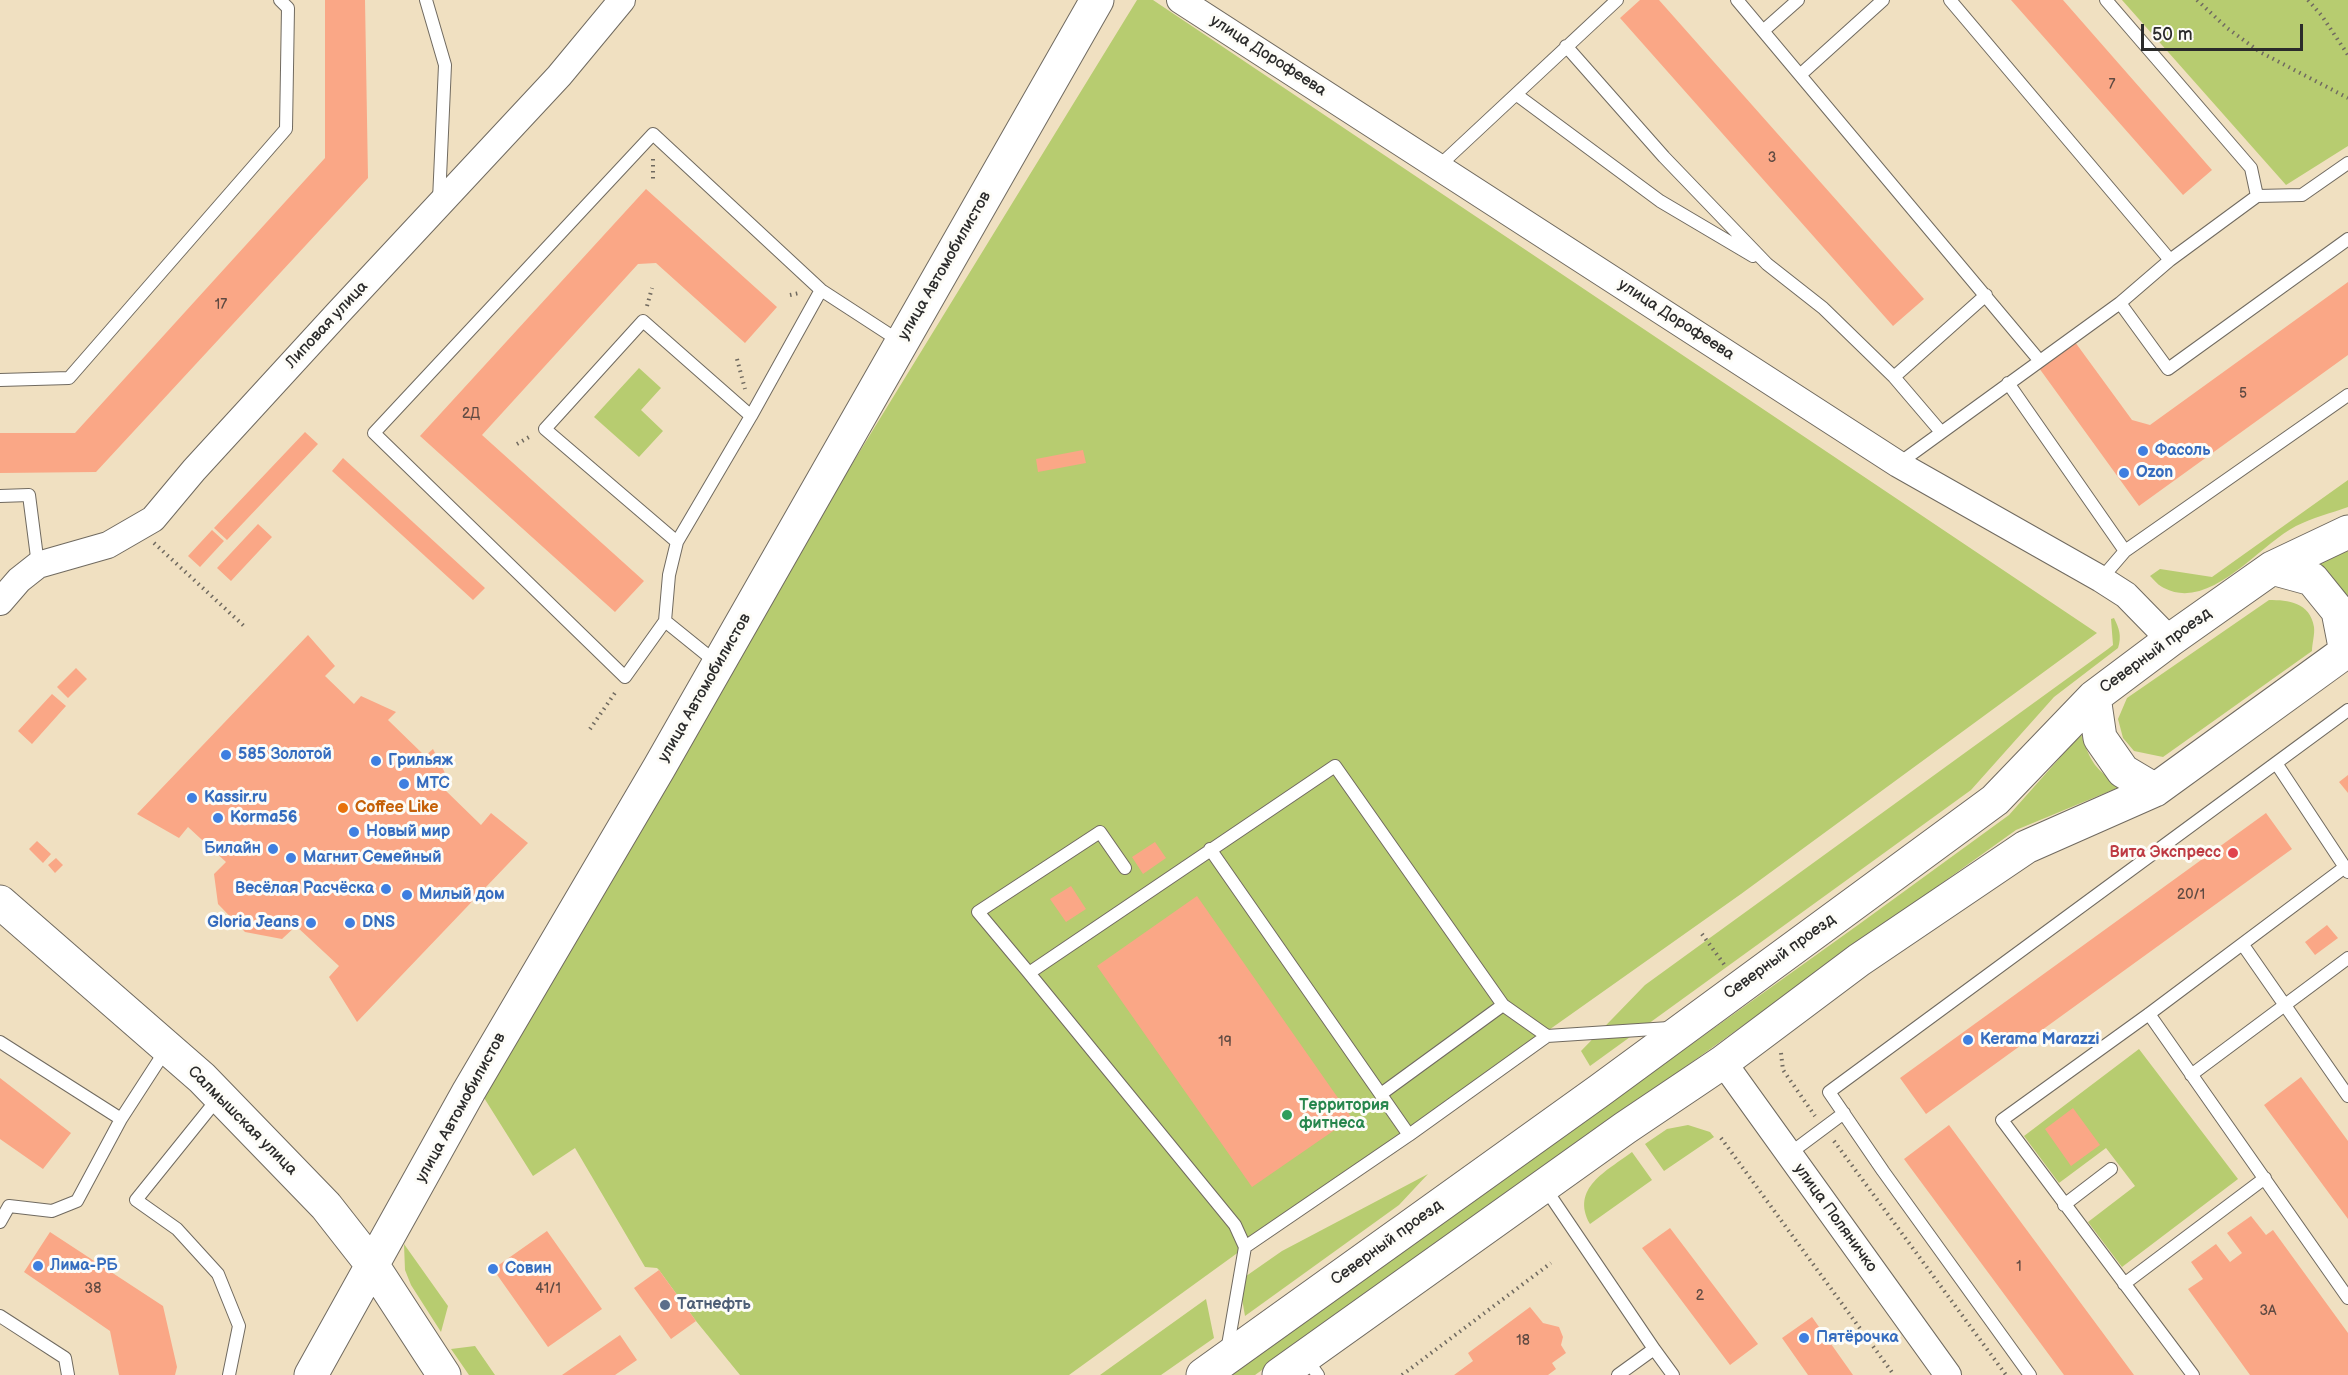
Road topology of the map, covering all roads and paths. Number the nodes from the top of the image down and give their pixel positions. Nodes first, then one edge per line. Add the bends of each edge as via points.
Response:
1 (280, 0) edge
2 (426, 0) edge
3 (622, 0) edge
4 (1097, 0) edge
5 (1180, 0) edge
6 (1617, 0) edge
7 (1737, 0) edge
8 (1798, 0) edge
9 (1883, 0) edge
10 (1950, 0) edge
11 (2106, 0) edge
12 (2196, 0) edge
13 (2308, 0) edge
14 (1763, 31) junction
15 (1566, 46) junction
16 (2348, 55) edge
17 (1800, 75) junction
18 (1517, 95) junction
19 (2348, 98) edge
20 (2348, 163) edge
21 (1439, 166) junction
22 (2257, 196) junction
23 (439, 203) junction
24 (2348, 239) edge
25 (2170, 260) junction
26 (1767, 264) junction
27 (821, 290) junction
28 (1986, 295) junction
29 (2120, 303) junction
30 (902, 343) junction
31 (2040, 360) junction
32 (1894, 377) junction
33 (0, 380) edge
34 (2008, 383) junction
35 (2348, 395) edge
36 (752, 416) junction
37 (1941, 432) junction
38 (1898, 464) junction
39 (0, 496) edge
40 (2348, 532) edge
41 (677, 542) junction
42 (163, 551) dead end
43 (2125, 551) junction
44 (38, 566) junction
45 (2272, 568) junction
46 (2101, 579) junction
47 (0, 602) edge
48 (665, 621) junction
49 (244, 626) dead end
50 (2170, 640) junction
51 (2347, 652) edge
52 (718, 664) junction
53 (625, 677) junction
54 (2094, 697) junction
55 (2348, 710) edge
56 (590, 729) dead end
57 (2276, 763) junction
58 (2156, 790) junction
59 (1210, 849) junction
60 (1125, 868) dead end
61 (2346, 870) edge
62 (3, 912) edge
63 (1702, 934) dead end
64 (2243, 945) junction
65 (2348, 958) edge
66 (1029, 973) junction
67 (1732, 975) dead end
68 (2284, 1004) junction
69 (1503, 1005) junction
70 (2149, 1014) junction
71 (1685, 1028) junction
72 (1547, 1036) junction
73 (1, 1046) edge
74 (167, 1047) junction
75 (1781, 1050) dead end
76 (1723, 1062) junction
77 (2191, 1075) junction
78 (1381, 1094) junction
79 (2348, 1096) edge
80 (219, 1097) junction
81 (1844, 1113) junction
82 (121, 1119) junction
83 (1824, 1128) junction
84 (1409, 1134) junction
85 (1721, 1138) dead end
86 (1789, 1154) junction
87 (2111, 1169) dead end
88 (2265, 1178) junction
89 (1544, 1186) junction
90 (5, 1203) edge
91 (2064, 1205) junction
92 (0, 1222) edge
93 (1245, 1247) junction
94 (1551, 1263) dead end
95 (373, 1266) junction
96 (2124, 1284) junction
97 (2348, 1298) edge
98 (0, 1316) edge
99 (1654, 1349) junction
100 (1311, 1365) edge
101 (1214, 1367) edge
102 (68, 1375) edge
103 (229, 1375) edge
104 (311, 1375) edge
105 (444, 1375) edge
106 (1279, 1375) edge
107 (1402, 1375) edge
108 (1618, 1375) edge
109 (1673, 1375) edge
110 (1894, 1375) edge
111 (1948, 1375) edge
112 (2006, 1375) edge
113 (2030, 1375) edge
114 (2193, 1375) edge

1 - 33 lane via 288,8 286,129 69,378
2 - 23 lane via 445,65
3 - 23 street, Липовая улица via 559,76
4 - 30 main road, улица Автомобилистов
5 - 21 street, улица Дорофеева
6 - 15 lane
7 - 14 lane
8 - 14 lane
9 - 17 lane
10 - 25 lane
11 - 22 lane via 2251,168
12 - 19 path via 2260,52
13 - 16 path
14 - 17 lane
15 - 18 lane
15 - 26 lane via 1664,157
17 - 28 lane
18 - 21 lane
18 - 26 lane via 1660,201
20 - 22 lane via 2302,195
21 - 38 street, улица Дорофеева
22 - 25 lane
23 - 44 street, Липовая улица via 153,519 108,545
24 - 29 lane via 2168,369
25 - 29 lane
26 - 32 lane via 1823,308
27 - 30 lane
27 - 36 lane
27 - 53 lane via 653,134 374,433
28 - 31 lane
28 - 32 lane
29 - 31 lane
30 - 52 main road, улица Автомобилистов
31 - 34 lane
32 - 37 lane
34 - 37 lane
34 - 43 lane
35 - 43 lane
36 - 41 lane
36 - 41 lane via 643,321 545,429
37 - 38 lane
38 - 46 street, улица Дорофеева
39 - 44 lane via 28,495
40 - 45 main road, Северный проезд
41 - 48 lane
42 - 49 path
43 - 46 lane
44 - 47 street, Липовая улица
45 - 50 main road, Северный проезд
45 - 51 main road via 2312,579 2338,611
46 - 50 street, улица Дорофеева via 2126,595
48 - 52 lane
48 - 53 lane
50 - 54 main road, Северный проезд
51 - 58 main road
52 - 95 main road, улица Автомобилистов via 469,1091
53 - 56 path
54 - 58 main road via 2100,738 2123,771
54 - 71 main road, Северный проезд via 1995,800
55 - 57 lane
57 - 61 lane
57 - 81 lane via 1829,1092
58 - 76 main road via 2026,847 1859,960
59 - 66 lane
59 - 69 lane via 1335,766
59 - 78 lane
60 - 66 lane via 1100,832 978,912
61 - 64 lane
62 - 74 main road, Салмышская улица
63 - 67 path
64 - 68 lane
64 - 70 lane
65 - 68 lane
66 - 93 lane via 1235,1225
68 - 77 lane
68 - 79 lane
69 - 72 lane
69 - 78 lane
70 - 77 lane
70 - 91 lane via 2002,1120
71 - 72 lane
71 - 101 main road, Северный проезд
72 - 84 lane
73 - 82 lane
74 - 80 main road, Салмышская улица
74 - 82 lane
75 - 83 path via 1783,1070
76 - 86 street, улица Поляничко
76 - 89 main road
77 - 88 lane
78 - 84 lane
80 - 95 main road, Салмышская улица via 326,1206
80 - 103 lane via 135,1200 177,1229 218,1274 239,1326
81 - 83 lane
81 - 113 lane
82 - 90 lane via 77,1201 52,1211
83 - 86 lane
83 - 112 path
84 - 93 lane
85 - 110 path
86 - 111 street, улица Поляничко
87 - 91 lane
88 - 96 lane
88 - 97 lane
89 - 99 lane
89 - 100 main road
90 - 92 lane
91 - 96 lane
93 - 101 lane
94 - 107 path
95 - 104 main road, улица Автомобилистов
95 - 105 main road, Салмышская улица
96 - 114 lane
98 - 102 lane via 65,1358
99 - 108 lane
99 - 109 lane
100 - 106 main road

